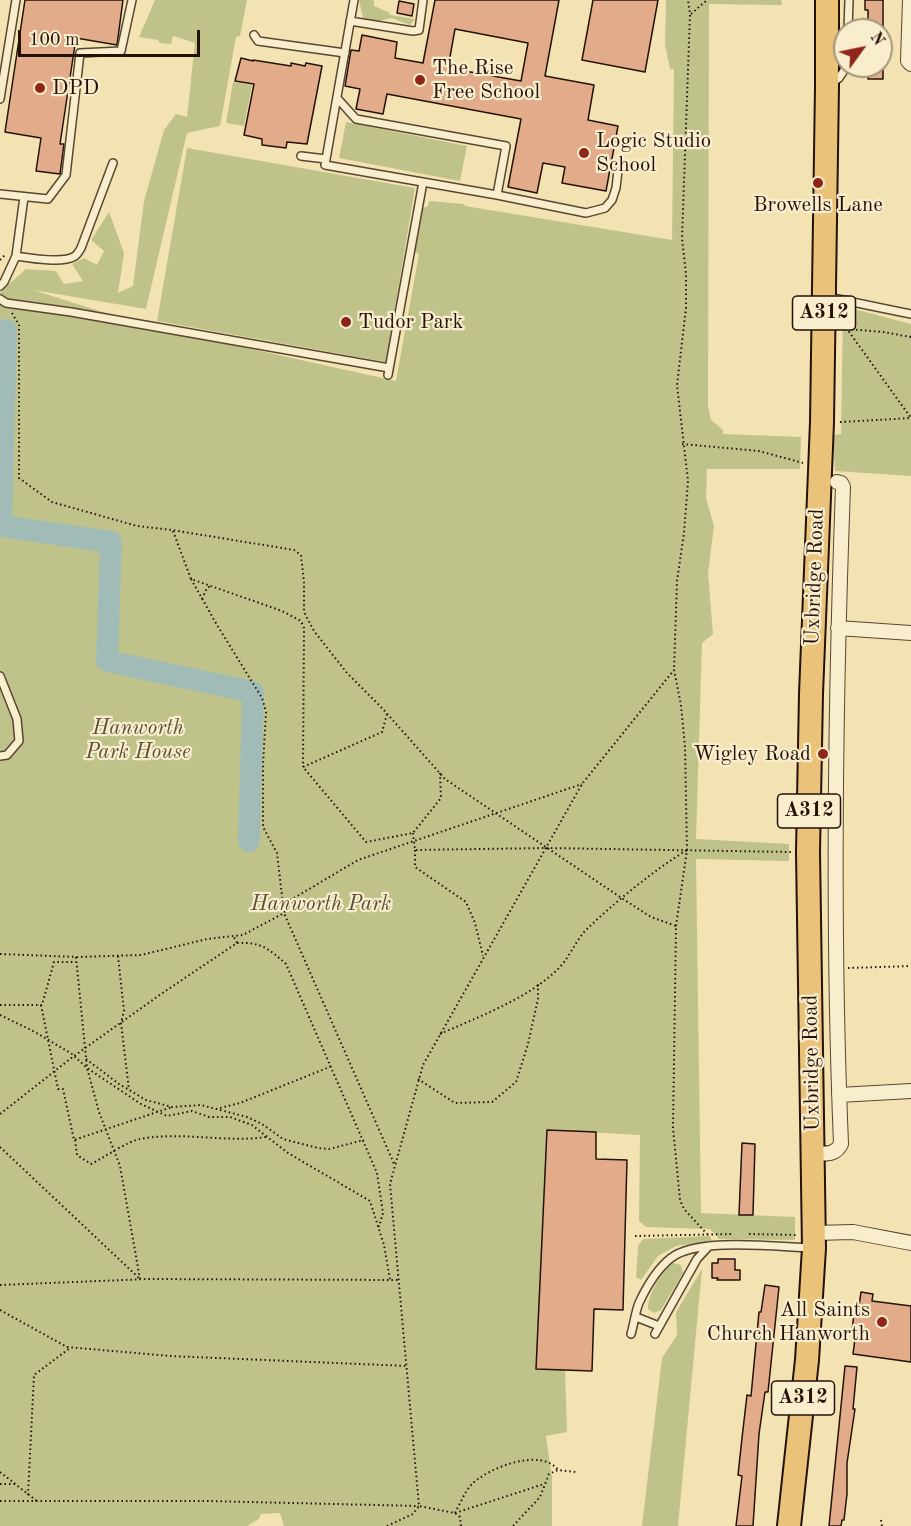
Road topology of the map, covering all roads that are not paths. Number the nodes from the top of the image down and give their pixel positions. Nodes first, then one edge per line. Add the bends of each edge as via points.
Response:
1 (16, 0) edge
2 (132, 0) edge
3 (354, 0) edge
4 (423, 0) edge
5 (827, 0) edge
6 (849, 0) edge
7 (910, 0) edge
8 (849, 18) edge
9 (350, 21) junction
10 (255, 35) dead end
11 (345, 53) junction
12 (911, 64) edge
13 (840, 78) edge
14 (827, 86) junction
15 (337, 98) junction
16 (0, 99) edge
17 (301, 156) dead end
18 (326, 159) junction
19 (113, 163) dead end
20 (618, 170) dead end
21 (423, 182) junction
22 (0, 194) edge
23 (497, 195) junction
24 (24, 197) junction
25 (16, 256) junction
26 (0, 286) edge
27 (824, 296) junction
28 (3, 301) edge
29 (911, 314) edge
30 (837, 482) dead end
31 (838, 628) junction
32 (911, 633) edge
33 (0, 676) edge
34 (0, 756) edge
35 (911, 1091) edge
36 (839, 1095) junction
37 (813, 1154) junction
38 (809, 1239) junction
39 (911, 1243) edge
40 (709, 1246) junction
41 (636, 1317) junction
42 (659, 1326) junction
43 (631, 1334) dead end
44 (655, 1334) dead end
45 (789, 1526) edge

1 - 16 lane
2 - 24 lane via 122,51 80,53 66,175 48,199
3 - 9 lane
4 - 9 lane via 418,30
5 - 14 main road, Uxbridge Road / A312
6 - 8 lane
7 - 12 street
9 - 11 lane
10 - 11 lane via 258,41
11 - 15 lane
13 - 14 lane
14 - 27 main road, Uxbridge Road / A312
15 - 18 lane
15 - 23 lane via 356,119 506,146
17 - 18 lane
18 - 21 lane via 325,165
19 - 25 lane via 75,256
20 - 23 lane via 612,200 596,212
21 - 23 lane
21 - 28 lane via 389,372
22 - 24 lane
24 - 25 lane
25 - 26 lane
27 - 29 lane
27 - 37 main road, Uxbridge Road / A312 via 808,852
30 - 31 street, Uxbridge Road via 843,487
31 - 32 street
31 - 36 street, Uxbridge Road via 834,799
33 - 34 lane via 17,719 19,741 8,754
35 - 36 street
36 - 37 street, Uxbridge Road via 841,1144 832,1153
37 - 38 main road, Uxbridge Road / A312
38 - 39 street via 854,1232
38 - 40 lane
38 - 45 main road, Uxbridge Road / A312 via 807,1360
40 - 41 lane via 672,1257 639,1304
40 - 42 lane via 697,1259
41 - 42 lane
41 - 43 lane
42 - 44 lane

